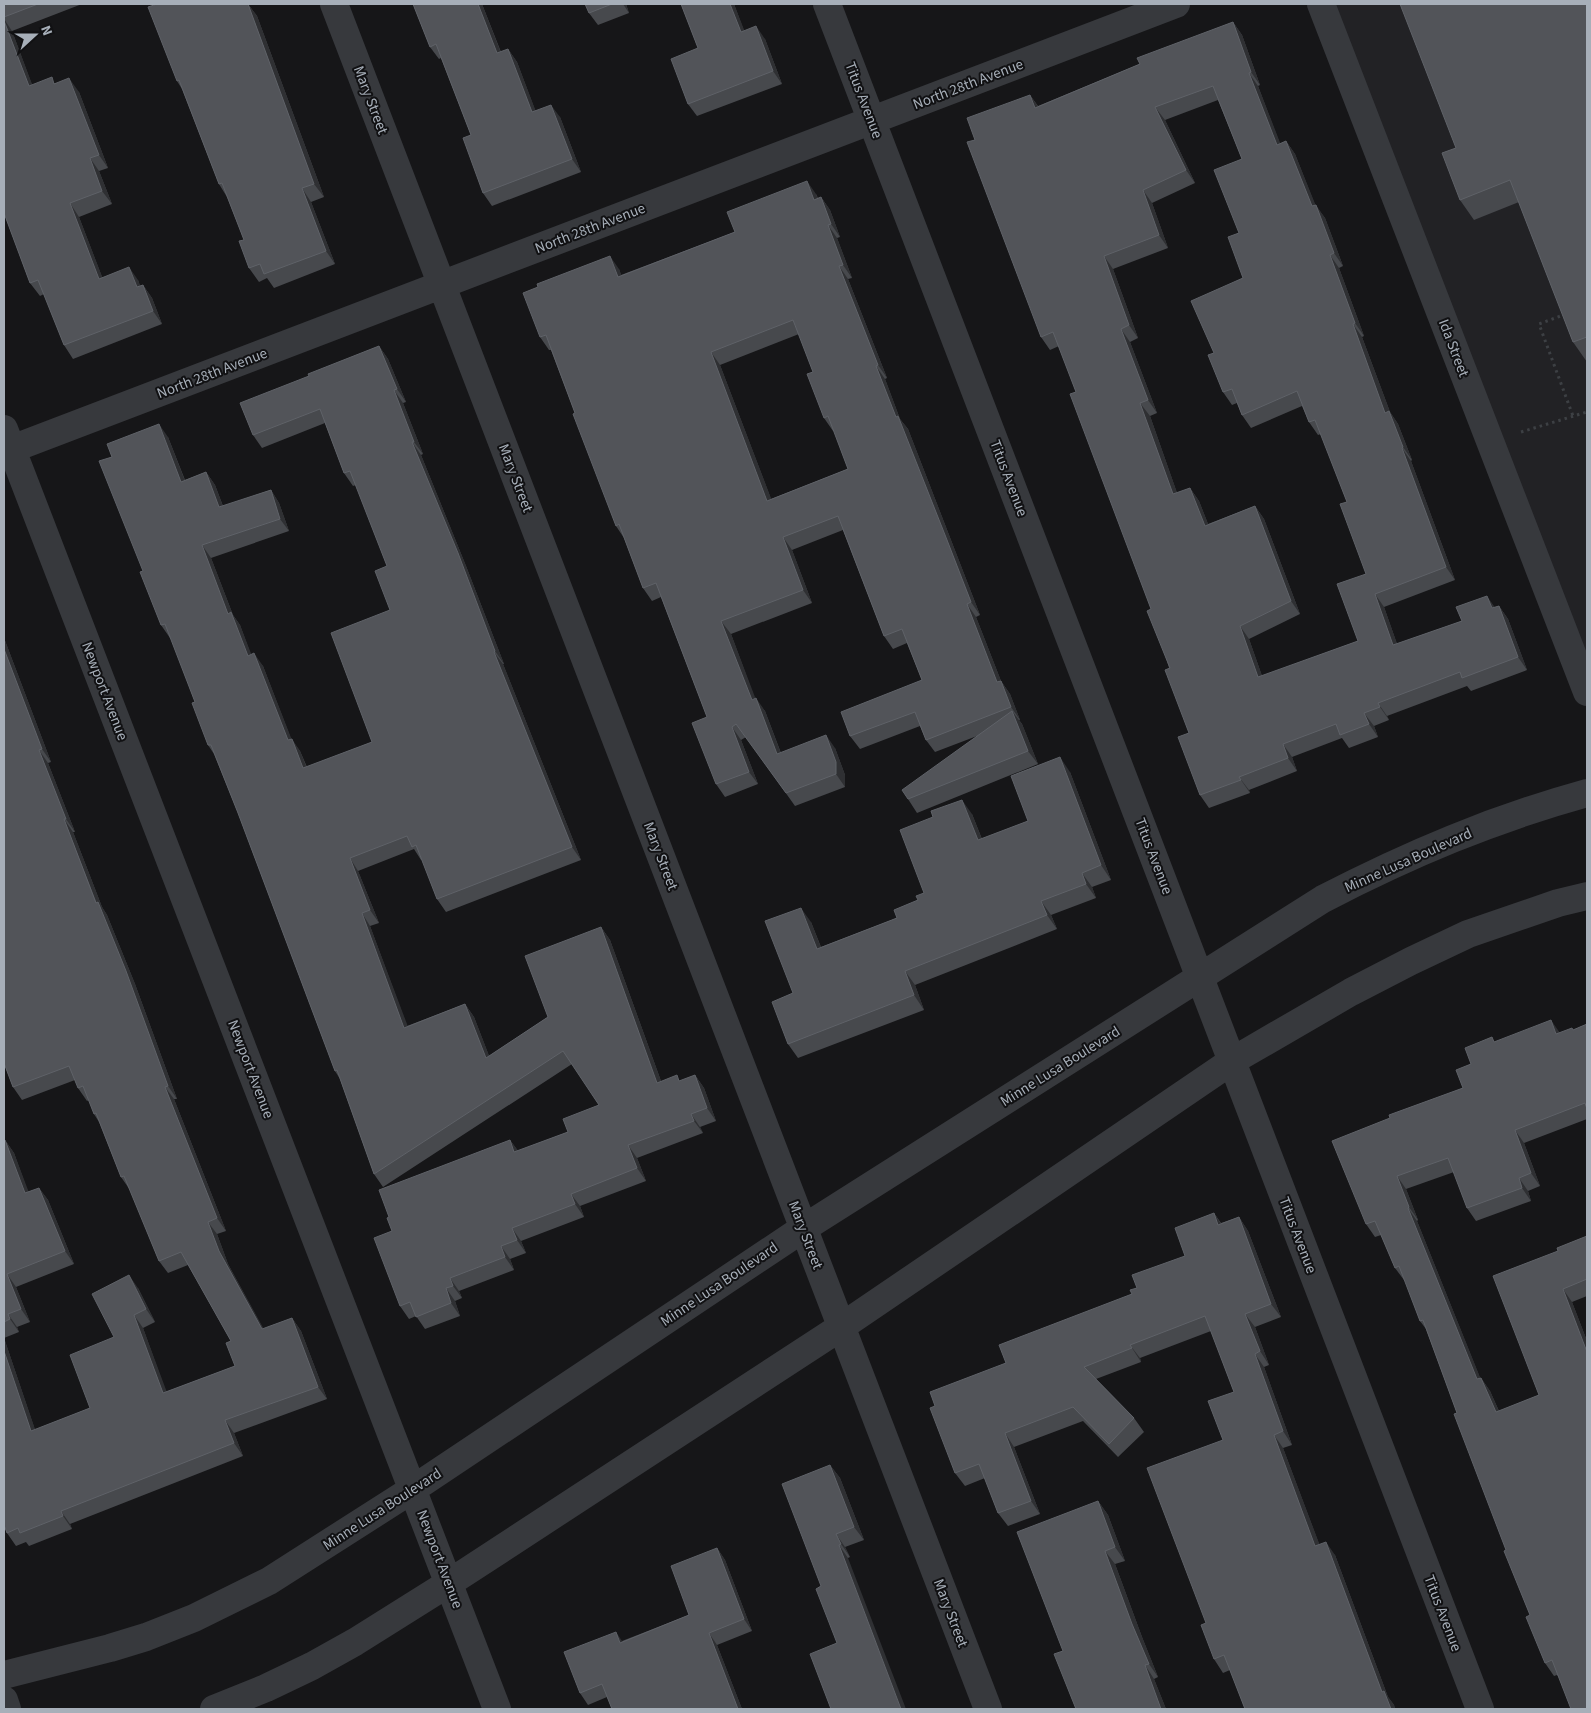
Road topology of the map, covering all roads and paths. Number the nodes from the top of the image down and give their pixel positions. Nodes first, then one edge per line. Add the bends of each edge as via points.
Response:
1 (334, 4) edge
2 (827, 4) edge
3 (1176, 4) edge
4 (1322, 4) edge
5 (872, 121) junction
6 (441, 285) junction
7 (1568, 313) edge
8 (1587, 412) edge
9 (1573, 416) junction
10 (1546, 424) dead end
11 (6, 443) edge
12 (1587, 692) edge
13 (1587, 793) edge
14 (1587, 896) edge
15 (1200, 977) junction
16 (1232, 1061) junction
17 (804, 1228) junction
18 (841, 1327) junction
19 (413, 1489) junction
20 (448, 1583) junction
21 (4, 1675) edge
22 (4, 1700) edge
23 (7, 1709) edge
24 (214, 1709) edge
25 (497, 1709) edge
26 (988, 1709) edge
27 (1480, 1709) edge

1 - 6 street, Mary Street
2 - 5 street, Titus Avenue
3 - 5 street, North 28th Avenue
4 - 12 street, Ida Street
5 - 6 street, North 28th Avenue
5 - 15 street, Titus Avenue
6 - 11 street, North 28th Avenue
6 - 17 street, Mary Street
7 - 9 path via 1539,324
8 - 9 path
9 - 10 path
11 - 19 street, Newport Avenue
13 - 15 street, Minne Lusa Boulevard via 1499,820 1385,867 1323,899
14 - 16 street via 1502,921 1460,938 1351,992
15 - 16 street, Titus Avenue
15 - 17 street, Minne Lusa Boulevard
16 - 18 street
16 - 27 street, Titus Avenue
17 - 18 street, Mary Street
17 - 19 street, Minne Lusa Boulevard
18 - 20 street
18 - 26 street, Mary Street
19 - 20 street, Newport Avenue
19 - 21 street, Minne Lusa Boulevard via 269,1581 194,1618 146,1637
20 - 24 street via 312,1666
20 - 25 street, Newport Avenue
22 - 23 street

